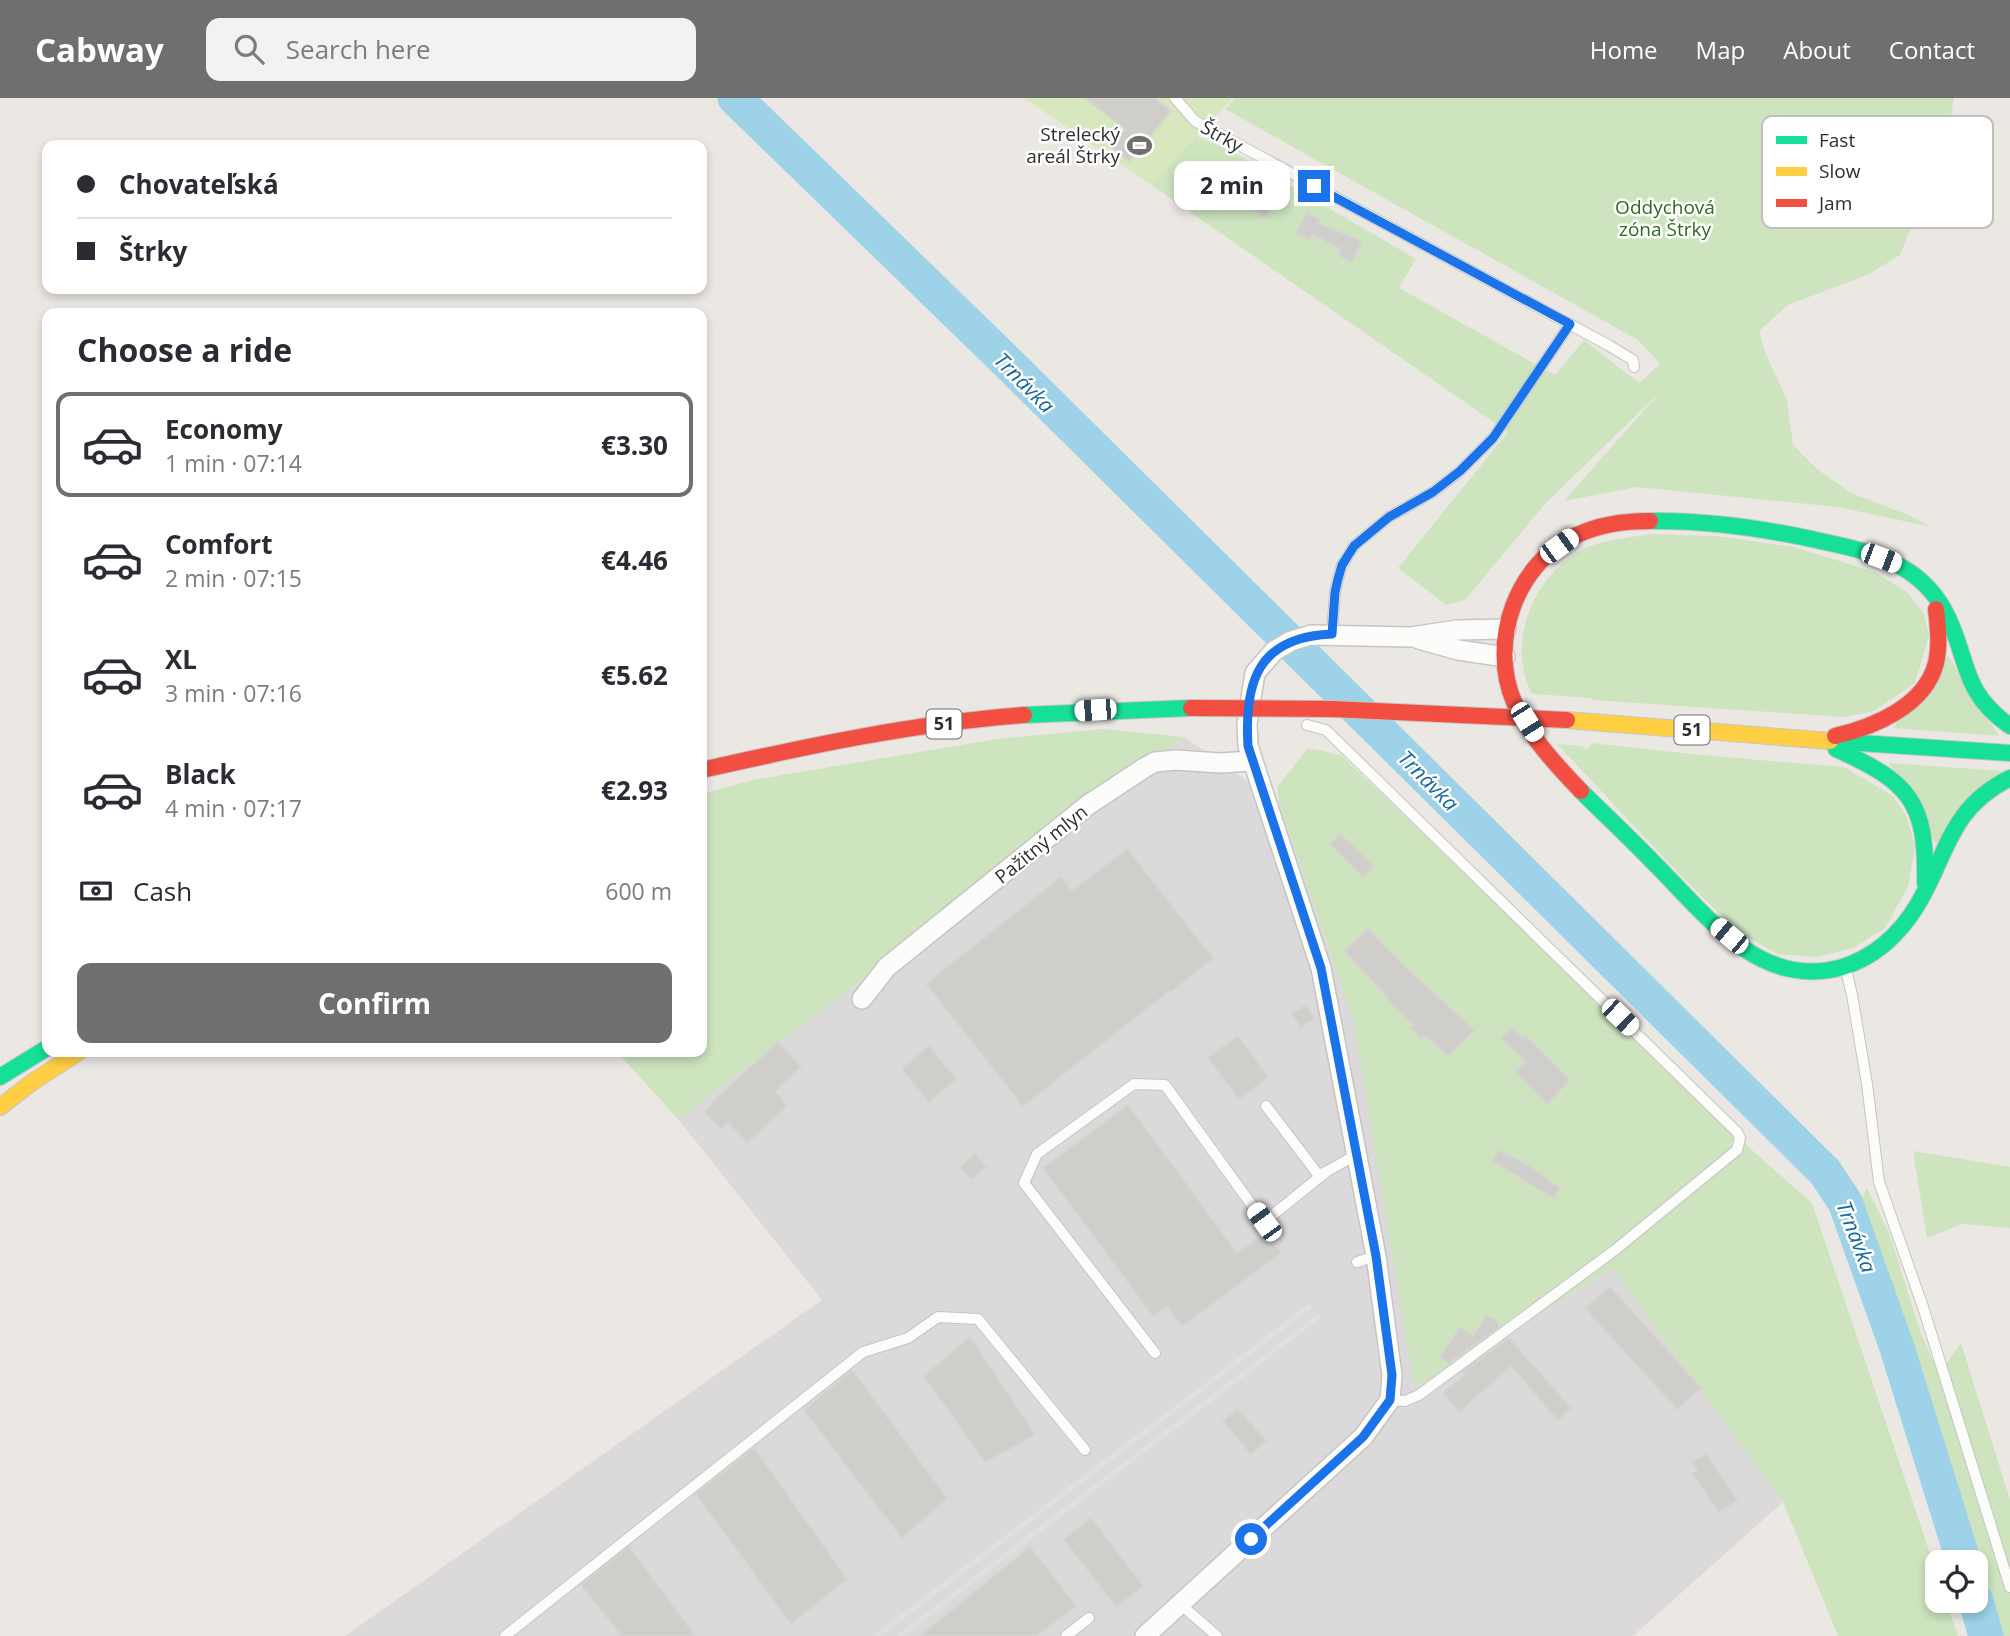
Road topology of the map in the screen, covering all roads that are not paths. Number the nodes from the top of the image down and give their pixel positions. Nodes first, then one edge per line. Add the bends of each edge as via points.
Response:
1 (1175, 98) edge
2 (1570, 324) junction
3 (1634, 367) dead end
4 (1931, 592) junction
5 (1506, 629) junction
6 (1332, 634) junction
7 (1411, 637) junction
8 (1505, 657) junction
9 (1307, 725) dead end
10 (2010, 726) edge
11 (1817, 740) junction
12 (2010, 753) edge
13 (1251, 761) junction
14 (707, 770) edge
15 (2010, 778) edge
16 (1924, 894) junction
17 (1845, 967) junction
18 (862, 999) dead end
19 (42, 1051) edge
20 (71, 1057) edge
21 (0, 1077) edge
22 (1266, 1106) dead end
23 (0, 1107) edge
24 (1356, 1155) junction
25 (1326, 1172) junction
26 (1155, 1353) dead end
27 (1390, 1400) junction
28 (1085, 1450) dead end
29 (2010, 1587) edge
30 (1180, 1604) junction
31 (1089, 1618) dead end
32 (505, 1636) edge
33 (1066, 1636) edge
34 (1145, 1636) edge
35 (1217, 1636) edge

1 - 2 lane, Štrky via 1195,121
2 - 3 lane, Štrky via 1633,360
2 - 6 lane via 1493,438 1433,492 1389,517 1354,546 1338,579
4 - 5 main road via 1896,564 1789,533 1730,524 1628,522 1571,537 1546,555 1518,592
4 - 10 main road via 1951,622 1974,689
4 - 11 main road via 1939,648 1927,684 1892,714 1852,732
5 - 7 street
5 - 8 main road
6 - 7 street
6 - 13 street via 1311,635 1283,645 1255,673 1247,723
7 - 8 street
8 - 17 main road via 1515,702 1540,743 1712,922 1746,950 1781,967 1815,971
9 - 27 lane via 1326,730 1740,1138 1737,1150 1615,1250 1419,1395 1405,1401
11 - 12 main road, 51
11 - 14 main road, 51, bridge via 1445,713 1191,708 956,722 802,748
11 - 16 main road via 1883,771 1911,800 1924,838
13 - 18 street, Pažitný mlyn via 1175,760 1144,768 1088,805 887,967
13 - 24 street via 1321,968
15 - 16 main road via 1989,790 1960,819
16 - 17 main road via 1887,944
17 - 29 lane via 1879,1182
19 - 21 main road
20 - 23 main road
22 - 25 lane via 1317,1173
24 - 25 lane
24 - 27 street via 1367,1259 1392,1375
25 - 26 lane via 1264,1222 1165,1085 1134,1084 1037,1154 1024,1183
27 - 30 street via 1363,1437
28 - 32 lane via 978,1319 938,1317 908,1338 863,1352
30 - 34 street
30 - 35 lane
31 - 33 lane

